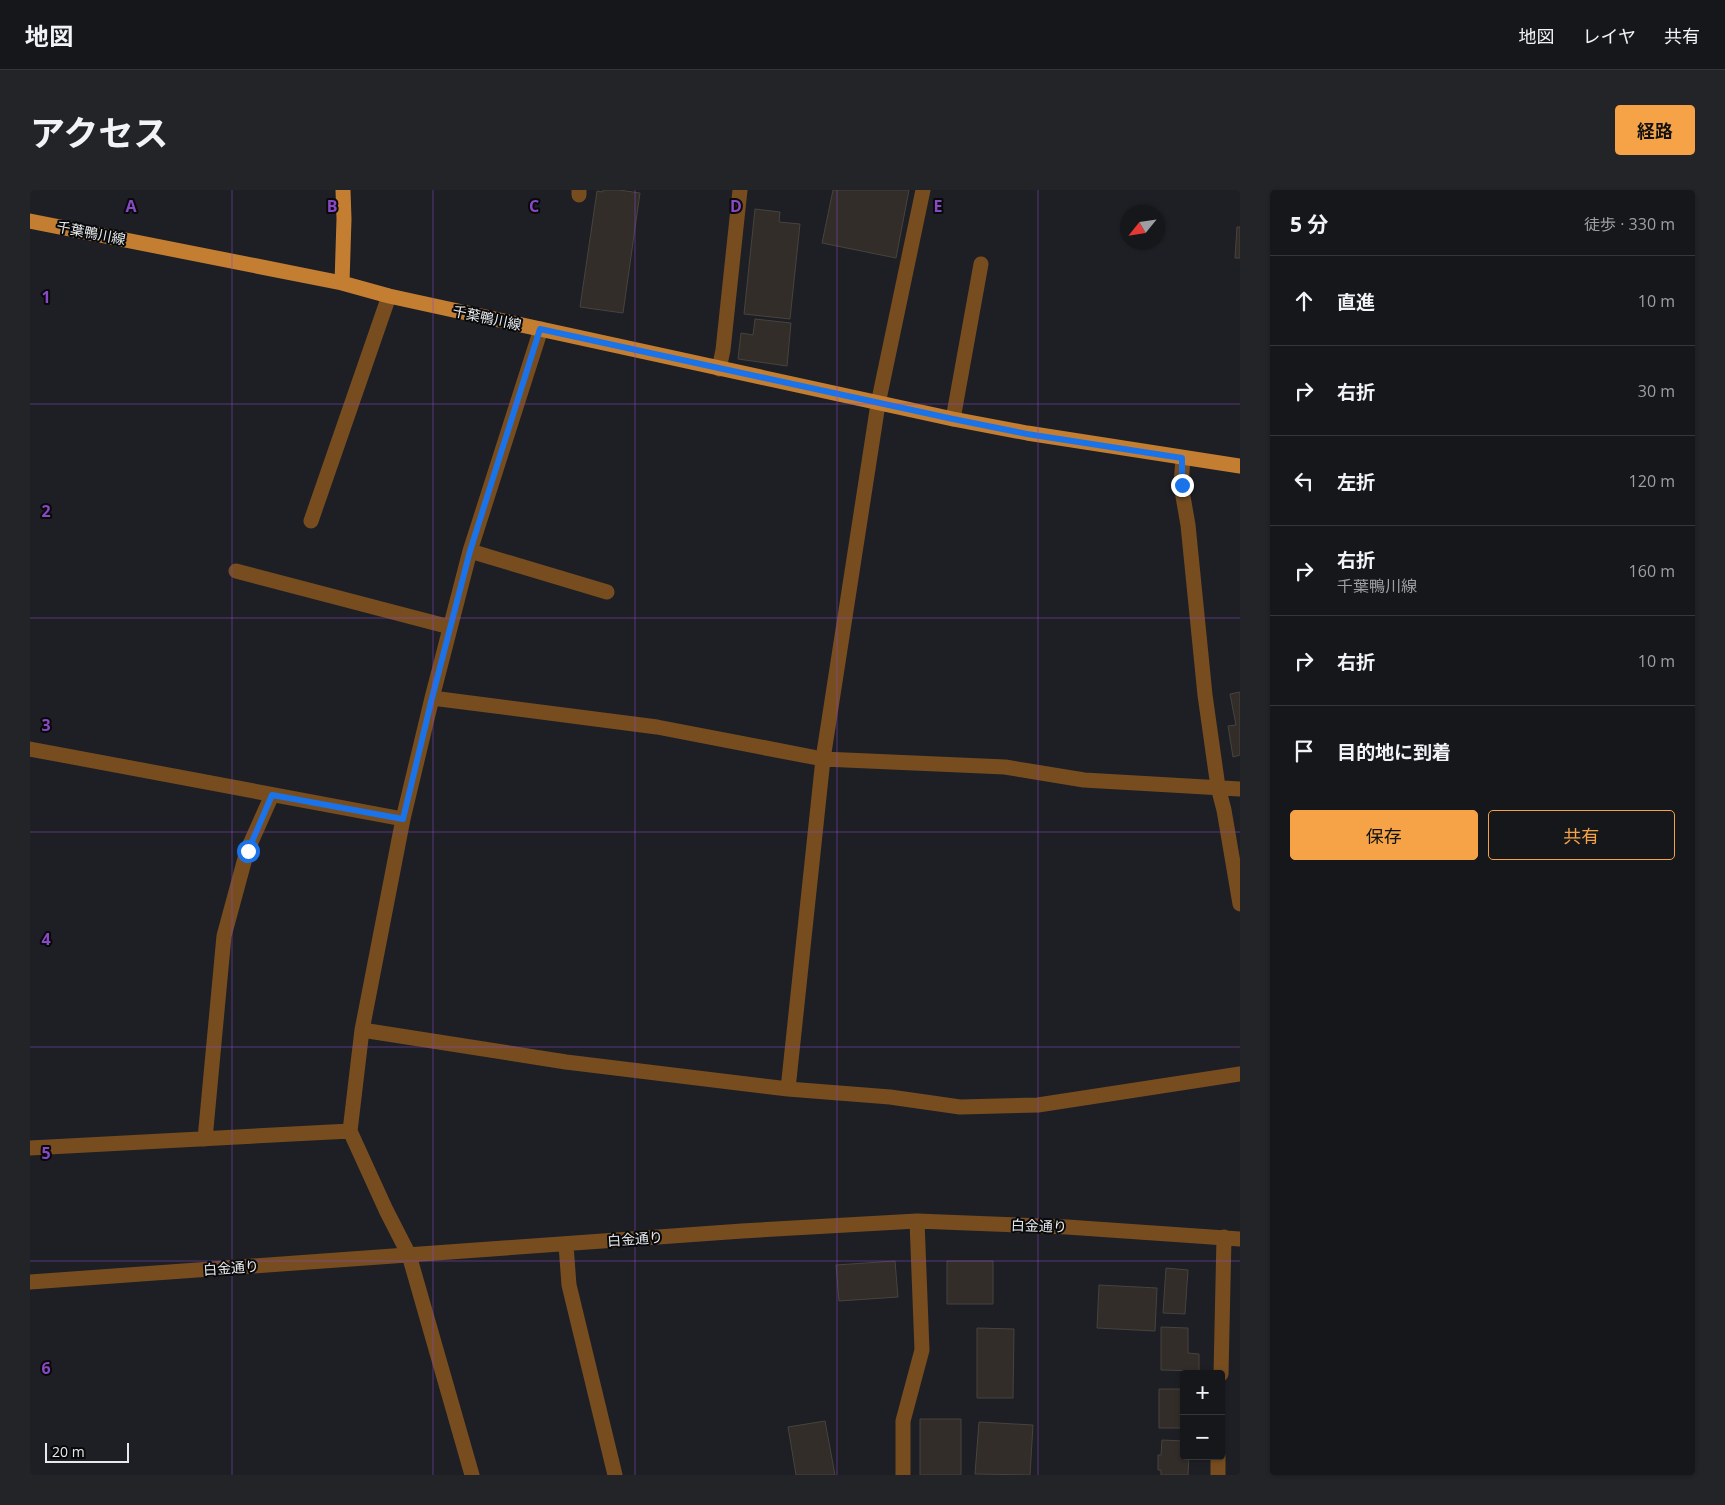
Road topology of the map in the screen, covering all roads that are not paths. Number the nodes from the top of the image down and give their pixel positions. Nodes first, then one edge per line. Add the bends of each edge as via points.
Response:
1 (343, 190) edge
2 (740, 190) edge
3 (923, 190) edge
4 (30, 221) edge
5 (981, 264) dead end
6 (342, 284) junction
7 (389, 296) junction
8 (540, 329) junction
9 (719, 369) junction
10 (878, 404) junction
11 (953, 419) junction
12 (1182, 458) junction
13 (1240, 466) edge
14 (311, 520) dead end
15 (470, 551) junction
16 (236, 571) dead end
17 (607, 592) dead end
18 (450, 627) junction
19 (432, 698) junction
20 (30, 749) edge
21 (823, 758) junction
22 (1218, 788) junction
23 (1240, 789) edge
24 (272, 795) junction
25 (403, 819) junction
26 (1240, 904) edge
27 (362, 1030) junction
28 (1240, 1074) edge
29 (788, 1089) junction
30 (350, 1131) junction
31 (205, 1139) junction
32 (30, 1148) edge
33 (917, 1221) junction
34 (1224, 1237) junction
35 (1240, 1239) edge
36 (566, 1245) junction
37 (409, 1255) junction
38 (30, 1282) edge
39 (1220, 1370) edge
40 (1218, 1460) edge
41 (472, 1475) edge
42 (615, 1475) edge
43 (903, 1475) edge
44 (1218, 1475) edge

1 - 6 main road
2 - 9 street
3 - 10 street
4 - 6 main road, 千葉鴨川線
5 - 11 street
6 - 7 main road, 千葉鴨川線
7 - 8 main road, 千葉鴨川線
7 - 14 street
8 - 9 main road, 千葉鴨川線
8 - 15 street
9 - 10 main road, 千葉鴨川線
10 - 11 main road, 千葉鴨川線
10 - 21 street
11 - 12 main road, 千葉鴨川線
12 - 13 main road, 千葉鴨川線
12 - 22 street via 1182,485 1205,696
15 - 17 street
15 - 18 street
16 - 18 street
18 - 19 street
19 - 21 street via 657,727
19 - 25 street
20 - 24 street
21 - 22 street via 1005,767 1084,780
21 - 29 street
22 - 23 street
22 - 26 street
24 - 25 street
24 - 31 street via 248,851 224,936
25 - 27 street
27 - 29 street via 566,1062
27 - 30 street
28 - 29 street via 1038,1105 960,1107 890,1097
30 - 31 street
30 - 37 street
31 - 32 street
33 - 34 street, 白金通り
33 - 36 street, 白金通り
33 - 43 street via 922,1350 903,1421
34 - 35 street, 白金通り
34 - 39 street
36 - 37 street, 白金通り
36 - 42 street via 569,1285
37 - 38 street, 白金通り
37 - 41 street
40 - 44 street

